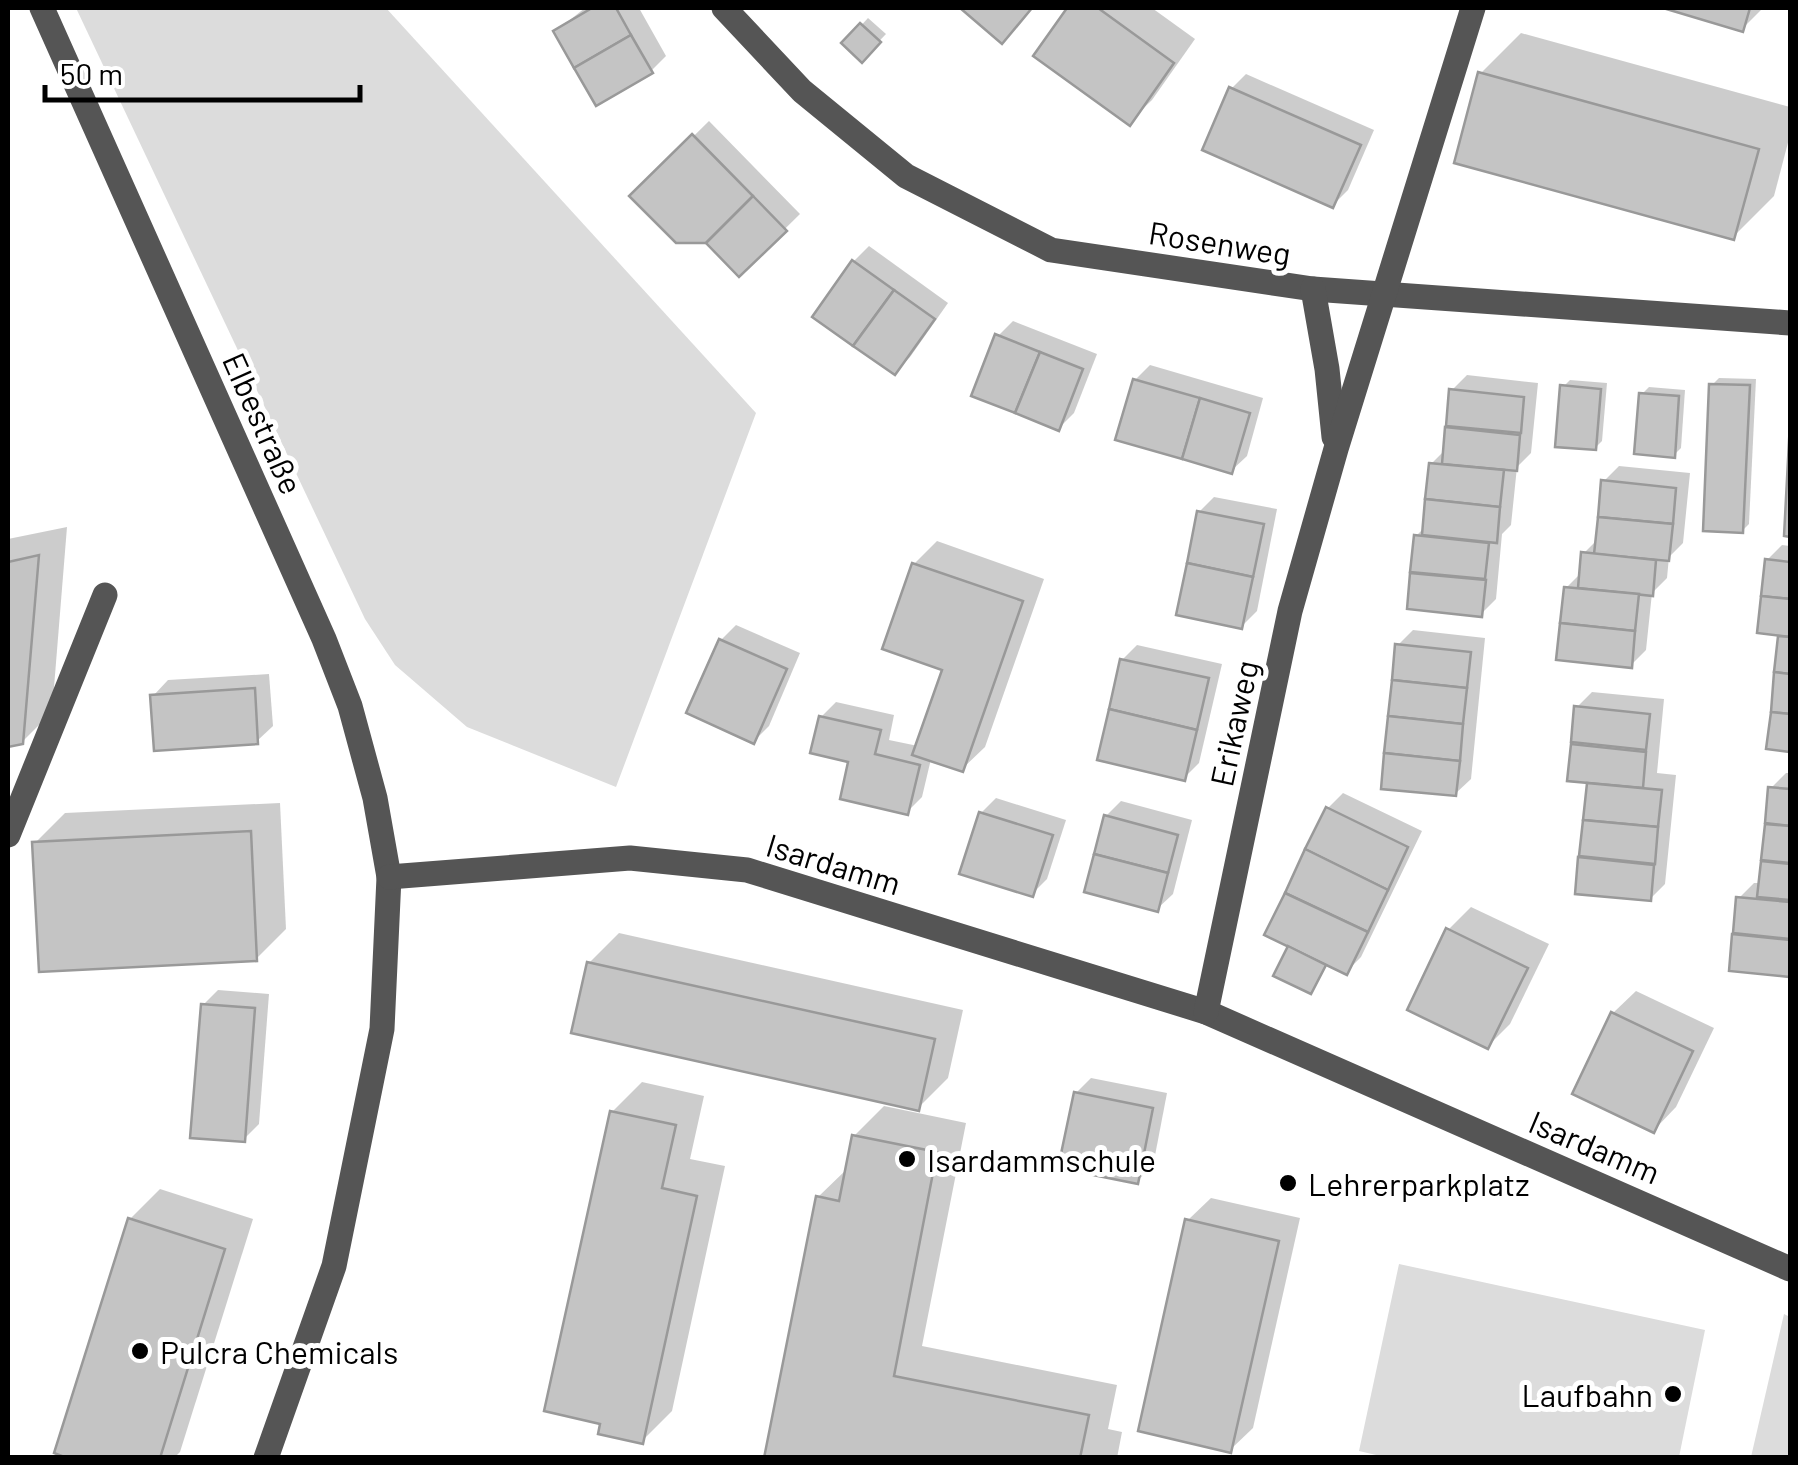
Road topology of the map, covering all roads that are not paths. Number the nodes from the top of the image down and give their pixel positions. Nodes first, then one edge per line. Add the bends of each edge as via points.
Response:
1 (42, 8) edge
2 (724, 8) edge
3 (1473, 8) edge
4 (1313, 289) junction
5 (1384, 294) junction
6 (1790, 323) edge
7 (1336, 450) junction
8 (104, 596) dead end
9 (8, 835) edge
10 (389, 877) junction
11 (1206, 1012) junction
12 (1790, 1269) edge
13 (266, 1458) edge

1 - 10 street, Elbestraße via 324,639 350,706
2 - 4 street, Rosenweg via 802,91 906,176 1052,250
3 - 5 street, Erikaweg
4 - 5 street, Rosenweg
4 - 7 street, Erikaweg
5 - 6 street, Rosenweg
5 - 7 street, Erikaweg
7 - 11 street, Erikaweg via 1290,611
8 - 9 street
10 - 11 street, Isardamm via 630,858 746,870
10 - 13 street via 382,1029 334,1266
11 - 12 street, Isardamm

